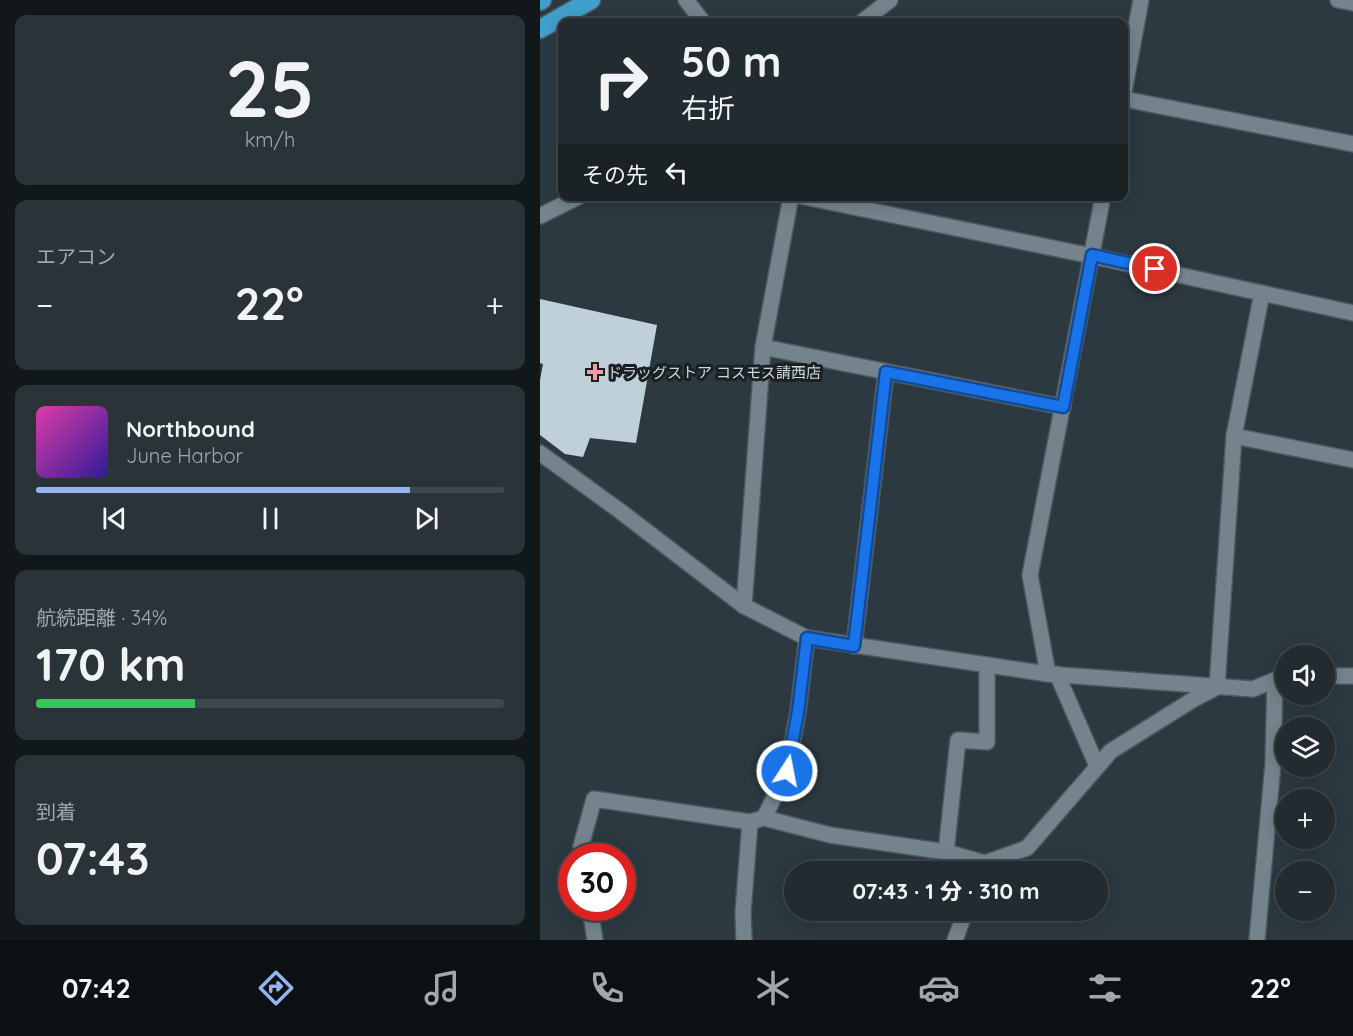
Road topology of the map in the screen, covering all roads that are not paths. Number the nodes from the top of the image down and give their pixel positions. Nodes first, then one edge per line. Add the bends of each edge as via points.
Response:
1 (591, 0) edge
2 (686, 0) edge
3 (890, 0) edge
4 (1141, 0) edge
5 (1338, 0) edge
6 (1353, 3) edge
7 (559, 18) edge
8 (700, 18) edge
9 (867, 18) edge
10 (558, 19) edge
11 (540, 29) edge
12 (1128, 70) edge
13 (1128, 100) edge
14 (1353, 144) edge
15 (570, 201) edge
16 (790, 201) edge
17 (825, 201) edge
18 (1102, 201) edge
19 (540, 216) edge
20 (1092, 255) junction
21 (1262, 293) junction
22 (1353, 313) edge
23 (763, 347) junction
24 (886, 372) junction
25 (1063, 407) junction
26 (1234, 436) junction
27 (540, 453) edge
28 (1353, 460) edge
29 (744, 606) junction
30 (807, 638) junction
31 (854, 646) junction
32 (987, 665) junction
33 (1052, 674) junction
34 (1335, 676) edge
35 (1353, 676) edge
36 (1275, 681) edge
37 (1217, 687) junction
38 (1278, 705) edge
39 (1097, 766) junction
40 (757, 820) junction
41 (582, 843) edge
42 (946, 852) junction
43 (968, 861) edge
44 (997, 861) edge
45 (592, 921) edge
46 (962, 921) edge
47 (595, 940) edge
48 (744, 940) edge
49 (955, 940) edge
50 (1257, 940) edge

1 - 7 highway
2 - 8 street
3 - 9 street
4 - 12 street
5 - 6 street
10 - 11 highway
13 - 14 street
15 - 19 street
16 - 23 street
17 - 20 street
18 - 20 street
20 - 21 street
20 - 25 street
21 - 22 street
21 - 26 street
23 - 24 street
23 - 29 street
24 - 25 street
24 - 31 street
25 - 33 street via 1030,575
26 - 28 street
26 - 37 street
27 - 29 street
29 - 30 street
30 - 31 street
30 - 40 street via 787,771
31 - 32 street
32 - 33 street
32 - 42 street via 987,741 958,741
33 - 37 street
33 - 39 street
34 - 35 street
36 - 37 street via 1253,689
37 - 39 street via 1111,750
38 - 50 street
39 - 44 street via 1027,848
40 - 41 street via 594,799
40 - 42 street
40 - 48 street via 743,912
42 - 43 street
45 - 47 street
46 - 49 street

